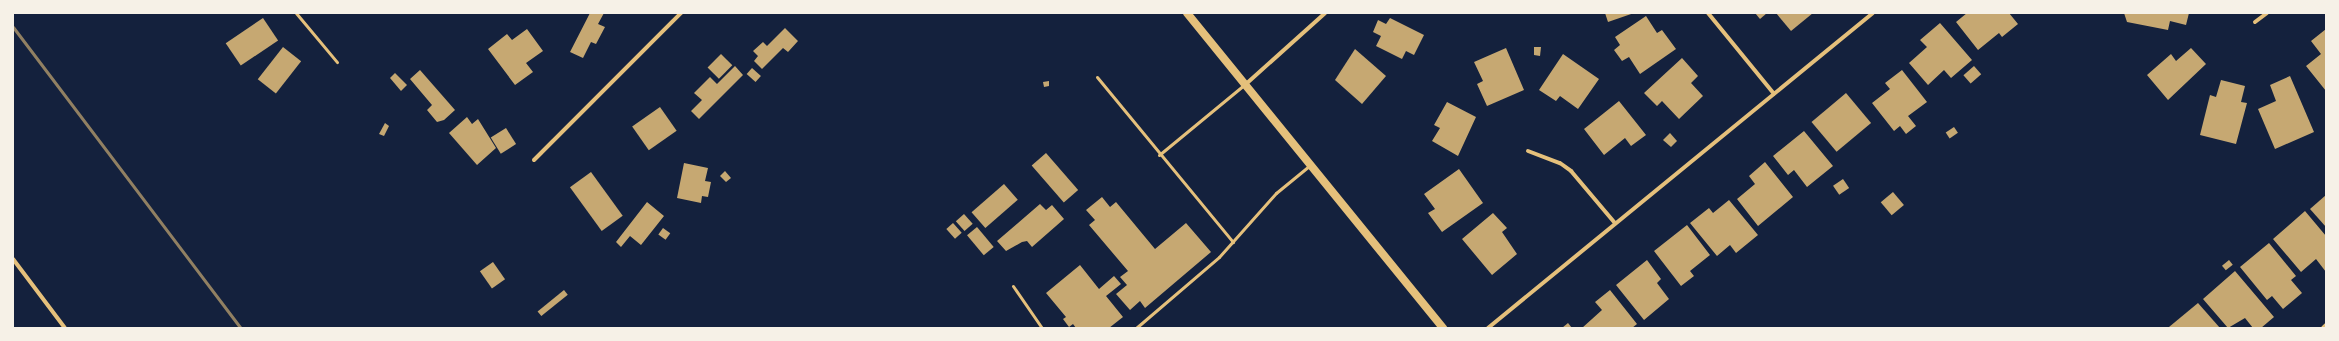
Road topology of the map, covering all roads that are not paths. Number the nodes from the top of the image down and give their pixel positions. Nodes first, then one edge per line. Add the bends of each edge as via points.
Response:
1 (296, 13) edge
2 (681, 13) edge
3 (1187, 13) edge
4 (1325, 13) edge
5 (1708, 13) edge
6 (1873, 13) edge
7 (2267, 13) edge
8 (2256, 22) dead end
9 (336, 62) dead end
10 (1097, 77) dead end
11 (1246, 84) junction
12 (1774, 94) junction
13 (1528, 151) dead end
14 (1159, 155) junction
15 (534, 160) dead end
16 (1310, 165) junction
17 (1615, 223) junction
18 (1233, 242) junction
19 (13, 259) edge
20 (1013, 286) dead end
21 (2326, 325) edge
22 (65, 328) edge
23 (1042, 328) edge
24 (1136, 328) edge
25 (1443, 328) edge
26 (1488, 328) edge
27 (2323, 328) edge

1 - 9 lane
2 - 15 street
3 - 11 main road
4 - 11 street
5 - 12 street
6 - 12 street
7 - 8 street
10 - 14 lane
11 - 14 lane
11 - 16 main road
12 - 17 street
13 - 17 street via 1560,163 1571,171
14 - 18 lane
16 - 18 lane via 1276,193
16 - 25 main road
17 - 26 street
18 - 24 lane
19 - 22 street
20 - 23 lane
21 - 27 street

